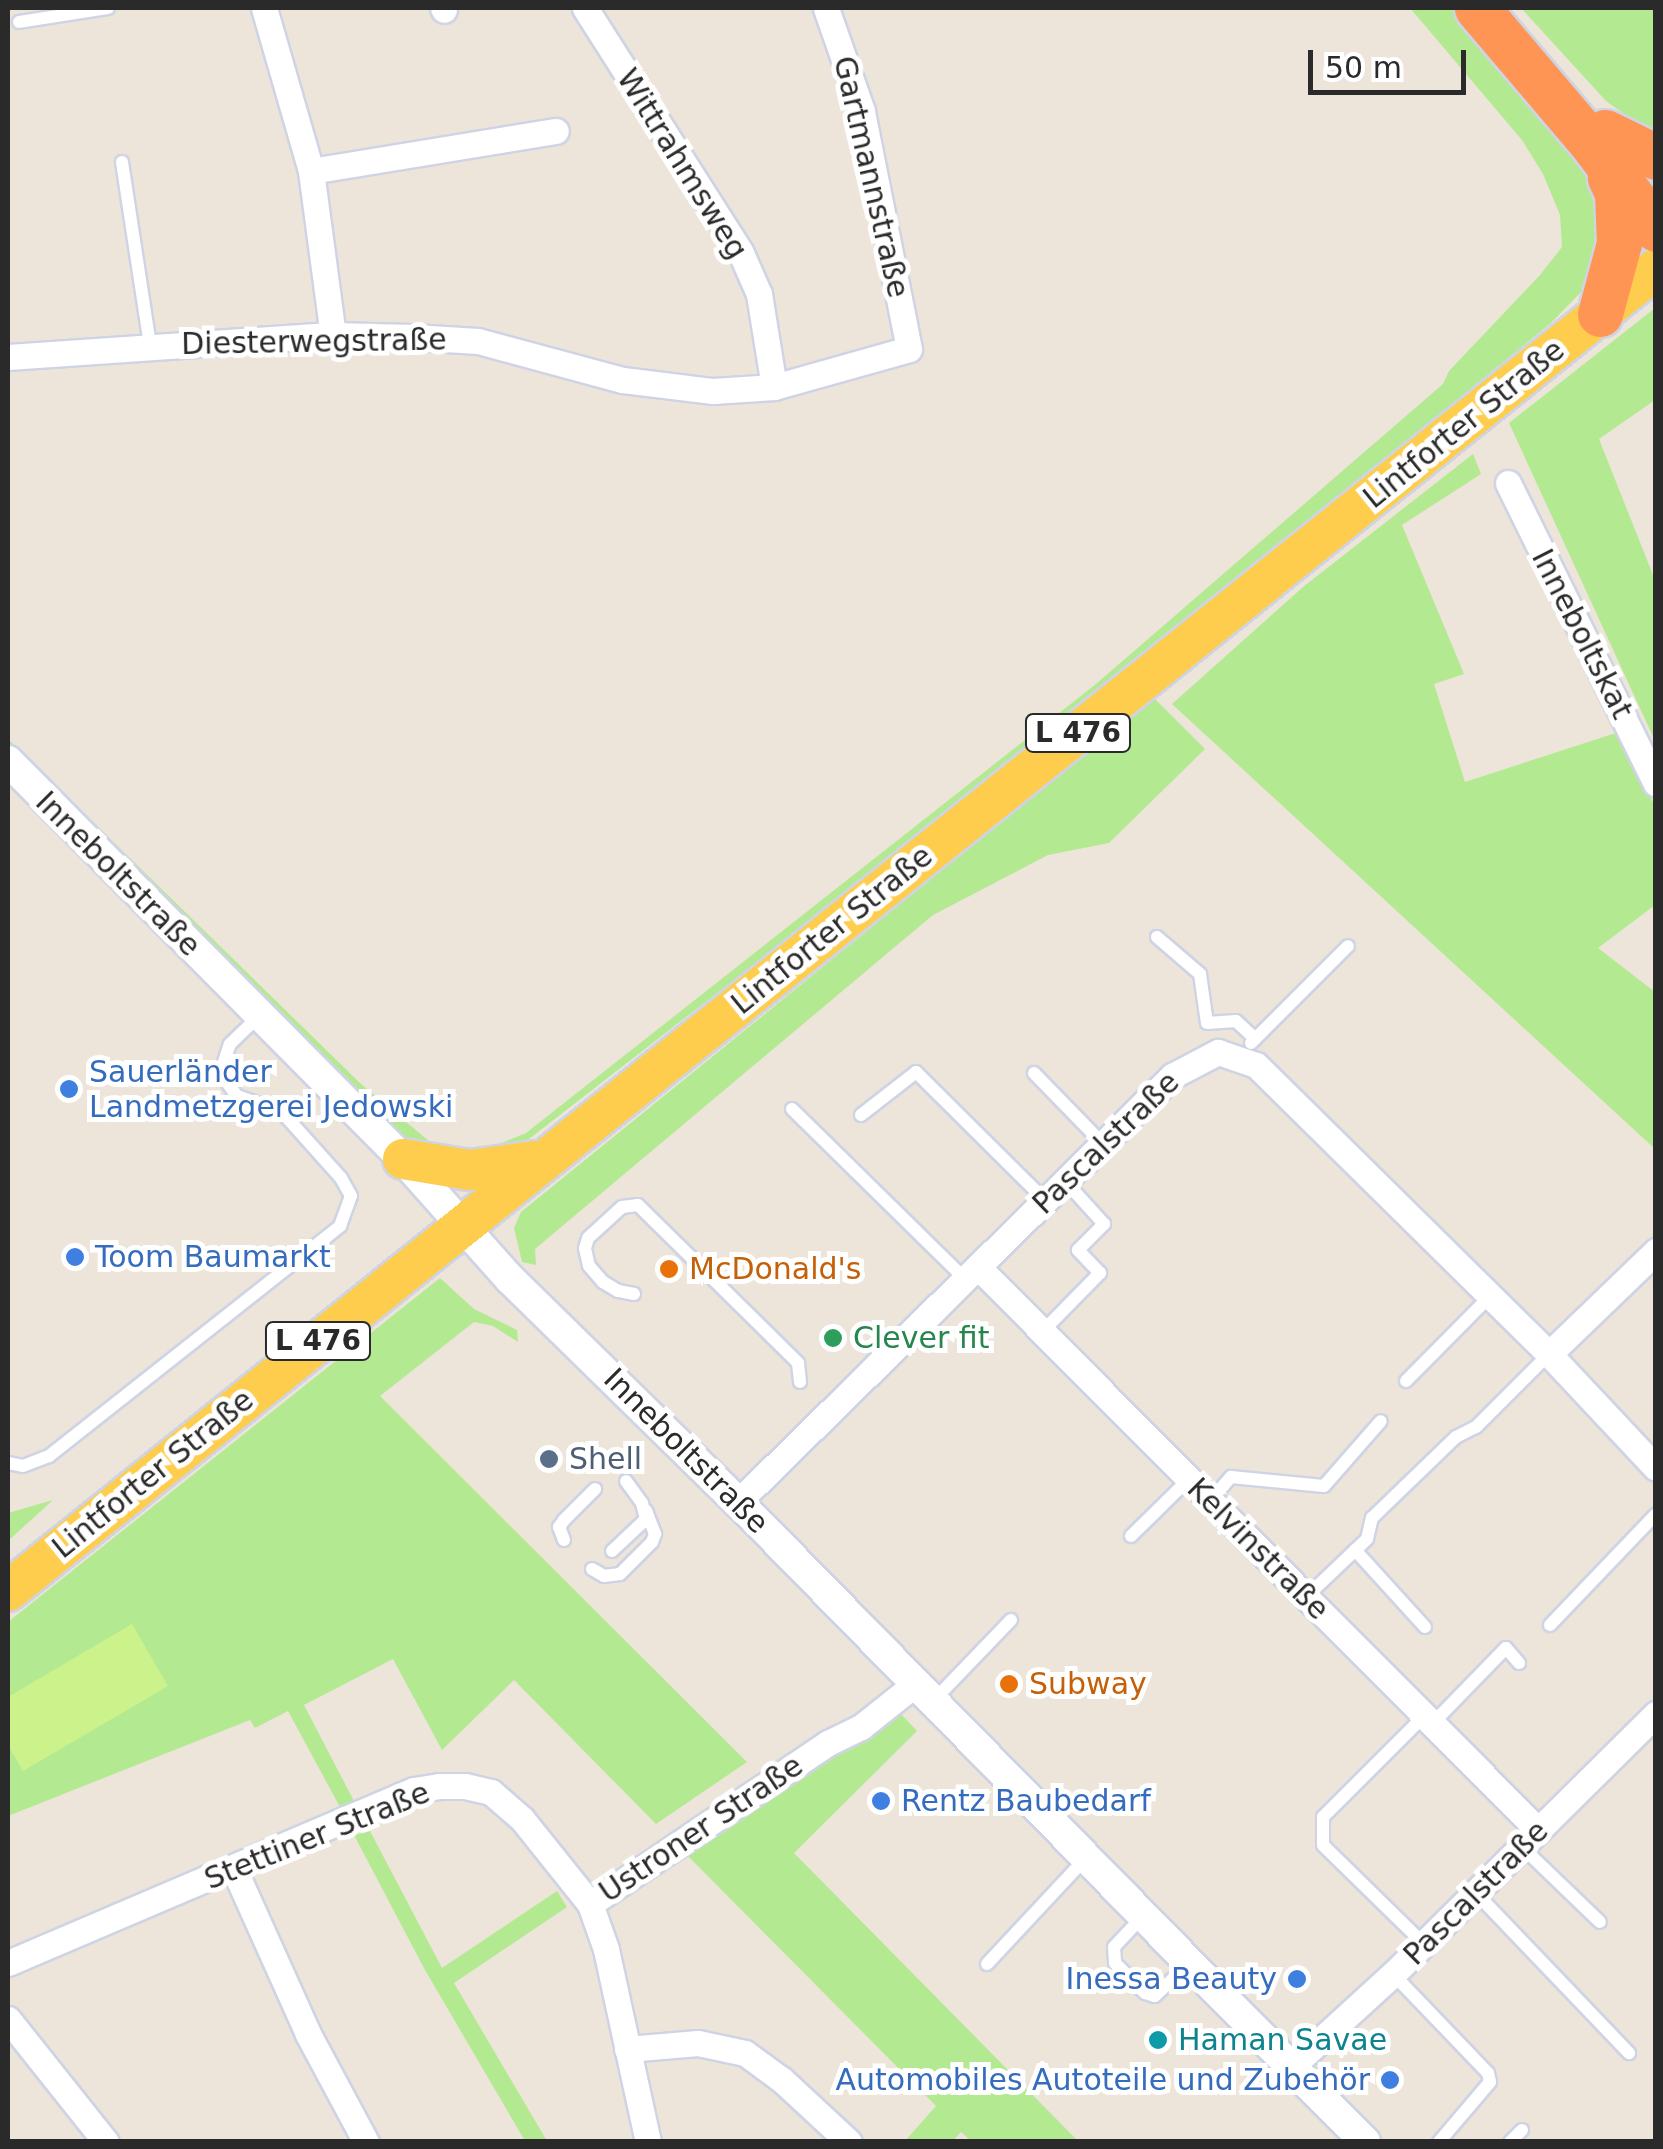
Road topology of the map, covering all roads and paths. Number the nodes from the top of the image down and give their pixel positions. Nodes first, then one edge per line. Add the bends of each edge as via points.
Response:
1 (108, 8) edge
2 (264, 8) edge
3 (584, 8) edge
4 (826, 8) edge
5 (1477, 8) edge
6 (1495, 8) edge
7 (19, 22) dead end
8 (556, 131) dead end
9 (1599, 138) junction
10 (1656, 157) edge
11 (122, 162) dead end
12 (311, 171) junction
13 (1656, 189) edge
14 (1656, 229) edge
15 (1656, 269) edge
16 (1600, 314) junction
17 (333, 335) junction
18 (150, 344) junction
19 (909, 349) joint
20 (8, 357) edge
21 (774, 387) junction
22 (1508, 484) dead end
23 (8, 761) edge
24 (1656, 784) edge
25 (1157, 937) dead end
26 (1348, 946) dead end
27 (259, 1016) junction
28 (1247, 1047) junction
29 (1034, 1073) dead end
30 (792, 1109) dead end
31 (861, 1114) dead end
32 (1103, 1144) junction
33 (403, 1159) junction
34 (540, 1160) junction
35 (1065, 1182) junction
36 (1045, 1200) junction
37 (460, 1225) junction
38 (1656, 1251) edge
39 (971, 1273) junction
40 (634, 1294) dead end
41 (1490, 1296) junction
42 (1042, 1332) junction
43 (1549, 1354) junction
44 (1406, 1381) dead end
45 (800, 1382) dead end
46 (1381, 1420) dead end
47 (8, 1463) edge
48 (1656, 1468) edge
49 (1189, 1479) junction
50 (626, 1481) dead end
51 (595, 1489) dead end
52 (1210, 1501) junction
53 (738, 1502) junction
54 (646, 1511) junction
55 (1656, 1514) edge
56 (1131, 1536) dead end
57 (564, 1540) dead end
58 (1355, 1550) junction
59 (612, 1551) dead end
60 (592, 1569) dead end
61 (8, 1592) edge
62 (1306, 1598) junction
63 (1012, 1620) dead end
64 (1550, 1625) dead end
65 (1425, 1627) dead end
66 (1520, 1663) dead end
67 (924, 1693) junction
68 (1656, 1714) edge
69 (1428, 1720) junction
70 (1530, 1839) junction
71 (1086, 1858) junction
72 (234, 1869) junction
73 (1474, 1892) junction
74 (590, 1904) junction
75 (1143, 1916) junction
76 (1600, 1922) dead end
77 (1424, 1944) junction
78 (8, 1963) edge
79 (1189, 1963) junction
80 (986, 1964) dead end
81 (1393, 1974) junction
82 (8, 2019) edge
83 (627, 2048) junction
84 (1629, 2053) dead end
85 (1292, 2067) junction
86 (1522, 2130) dead end
87 (106, 2142) edge
88 (366, 2142) edge
89 (648, 2142) edge
90 (850, 2142) edge
91 (1365, 2142) edge
92 (1439, 2142) edge
93 (1510, 2142) edge

1 - 7 lane
2 - 12 street
3 - 21 street, Wittrahmsweg via 740,253 758,294
4 - 19 street, Gartmannstraße via 862,112
5 - 9 highway
6 - 9 highway
8 - 12 street
9 - 10 highway
9 - 13 highway
9 - 14 highway
9 - 16 highway via 1617,193 1619,243
11 - 18 lane
12 - 17 street
15 - 16 main road, Lintforter Straße / L 476
16 - 34 main road, Lintforter Straße / L 476
17 - 18 street, Diesterwegstraße
17 - 21 street, Diesterwegstraße via 478,341 623,380 713,391
18 - 20 street, Diesterwegstraße
19 - 21 street, Diesterwegstraße
22 - 24 street, Inneboltskat
23 - 27 street, Inneboltstraße
25 - 28 lane via 1200,974 1207,1023 1236,1020
26 - 28 lane
27 - 33 street, Inneboltstraße
27 - 47 lane via 230,1044 224,1078 236,1096 282,1112 341,1178 351,1196 340,1226 50,1456 23,1466
28 - 32 street, Pascalstraße via 1192,1062
28 - 41 street via 1256,1066
29 - 32 lane
30 - 39 lane
31 - 36 lane via 916,1072
32 - 35 street, Pascalstraße
33 - 34 main road via 469,1170
33 - 37 street, Inneboltstraße
34 - 37 main road, Lintforter Straße / L 476
35 - 36 street, Pascalstraße
35 - 42 lane via 1104,1224 1078,1250 1100,1273
36 - 39 street, Pascalstraße
37 - 53 street, Inneboltstraße
37 - 61 main road, Lintforter Straße / L 476
38 - 43 street
39 - 42 street, Kelvinstraße
39 - 53 street, Pascalstraße
40 - 45 lane via 603,1282 585,1248 622,1208 638,1204 798,1362
41 - 43 street
41 - 44 lane
42 - 49 street, Kelvinstraße
43 - 48 street
43 - 58 lane via 1372,1518 1367,1539
46 - 52 lane via 1324,1486 1231,1477
49 - 52 street, Kelvinstraße
49 - 56 lane
50 - 54 lane
51 - 57 lane via 564,1520
52 - 62 street, Kelvinstraße
53 - 67 street, Inneboltstraße
54 - 59 lane via 646,1519
54 - 60 lane via 652,1542 620,1574
55 - 64 lane
58 - 62 lane
58 - 65 lane
62 - 69 street, Kelvinstraße
63 - 67 lane
66 - 69 lane via 1506,1648
67 - 71 street, Inneboltstraße
67 - 74 street, Ustroner Straße via 828,1743
68 - 70 street, Pascalstraße
69 - 70 street, Kelvinstraße
69 - 77 lane via 1322,1817 1324,1845
70 - 73 street, Pascalstraße
70 - 76 lane
71 - 75 street, Inneboltstraße
71 - 80 lane
72 - 74 street, Stettiner Straße via 414,1790 464,1786 490,1792 522,1819
72 - 78 street, Stettiner Straße
72 - 88 street via 308,2034
73 - 77 street, Pascalstraße
73 - 84 lane
74 - 83 street, Ustroner Straße
75 - 79 street, Inneboltstraße
75 - 79 lane via 1114,1947 1115,1963 1154,1996
77 - 81 street, Pascalstraße
79 - 85 street, Inneboltstraße
81 - 85 street, Pascalstraße
81 - 92 lane via 1488,2073 1490,2082
82 - 87 street
83 - 89 street, Ustroner Straße
83 - 90 street via 698,2043 745,2054
85 - 91 street, Inneboltstraße
86 - 93 lane

